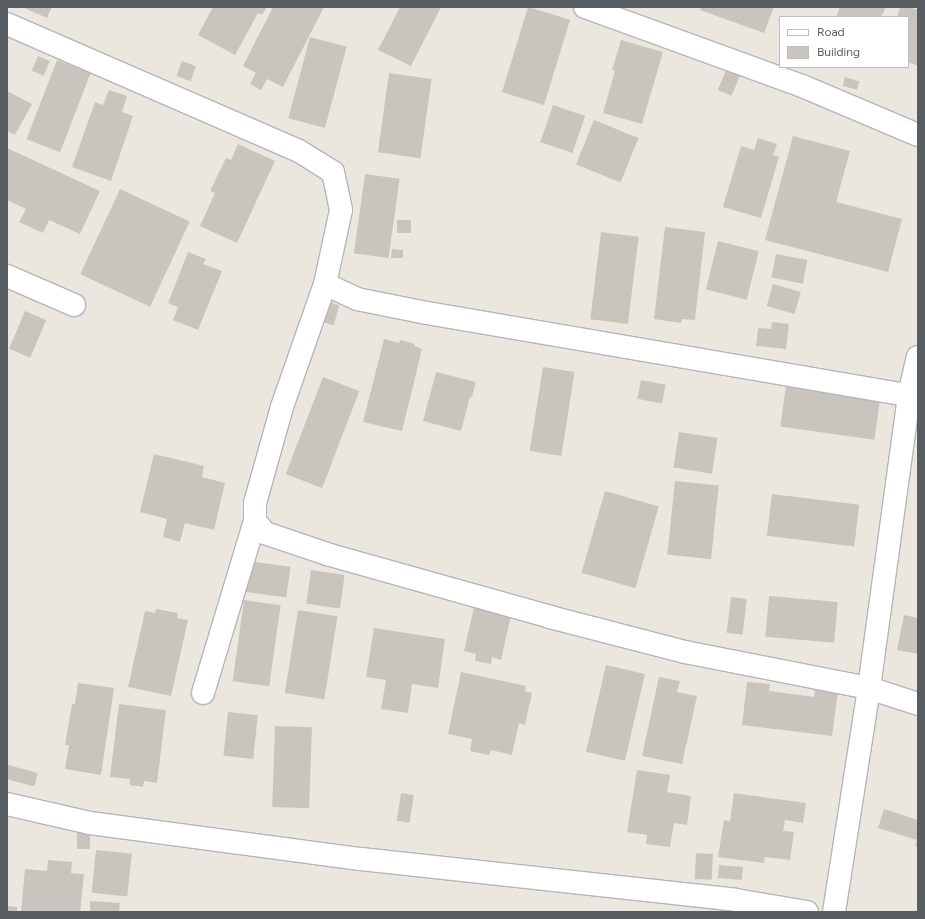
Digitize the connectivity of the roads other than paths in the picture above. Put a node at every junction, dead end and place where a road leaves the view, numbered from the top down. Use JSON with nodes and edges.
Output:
{"nodes":[{"id":1,"x":585,"y":7,"type":"edge"},
{"id":2,"x":7,"y":24,"type":"edge"},
{"id":3,"x":918,"y":135,"type":"edge"},
{"id":4,"x":7,"y":276,"type":"edge"},
{"id":5,"x":325,"y":284,"type":"junction"},
{"id":6,"x":74,"y":305,"type":"dead end"},
{"id":7,"x":918,"y":357,"type":"edge"},
{"id":8,"x":909,"y":395,"type":"junction"},
{"id":9,"x":913,"y":423,"type":"edge"},
{"id":10,"x":255,"y":521,"type":"junction"},
{"id":11,"x":869,"y":688,"type":"junction"},
{"id":12,"x":203,"y":693,"type":"dead end"},
{"id":13,"x":918,"y":704,"type":"edge"},
{"id":14,"x":7,"y":804,"type":"edge"},
{"id":15,"x":807,"y":912,"type":"edge"},
{"id":16,"x":834,"y":912,"type":"edge"}],
"edges":[{"from":1,"to":3,"type":"street"},
{"from":2,"to":5,"type":"street"},
{"from":4,"to":6,"type":"street"},
{"from":5,"to":8,"type":"street"},
{"from":5,"to":10,"type":"street"},
{"from":7,"to":8,"type":"street"},
{"from":8,"to":9,"type":"street"},
{"from":9,"to":11,"type":"street"},
{"from":10,"to":11,"type":"street"},
{"from":10,"to":12,"type":"street"},
{"from":11,"to":13,"type":"street"},
{"from":11,"to":16,"type":"street"},
{"from":14,"to":15,"type":"street"}]}
